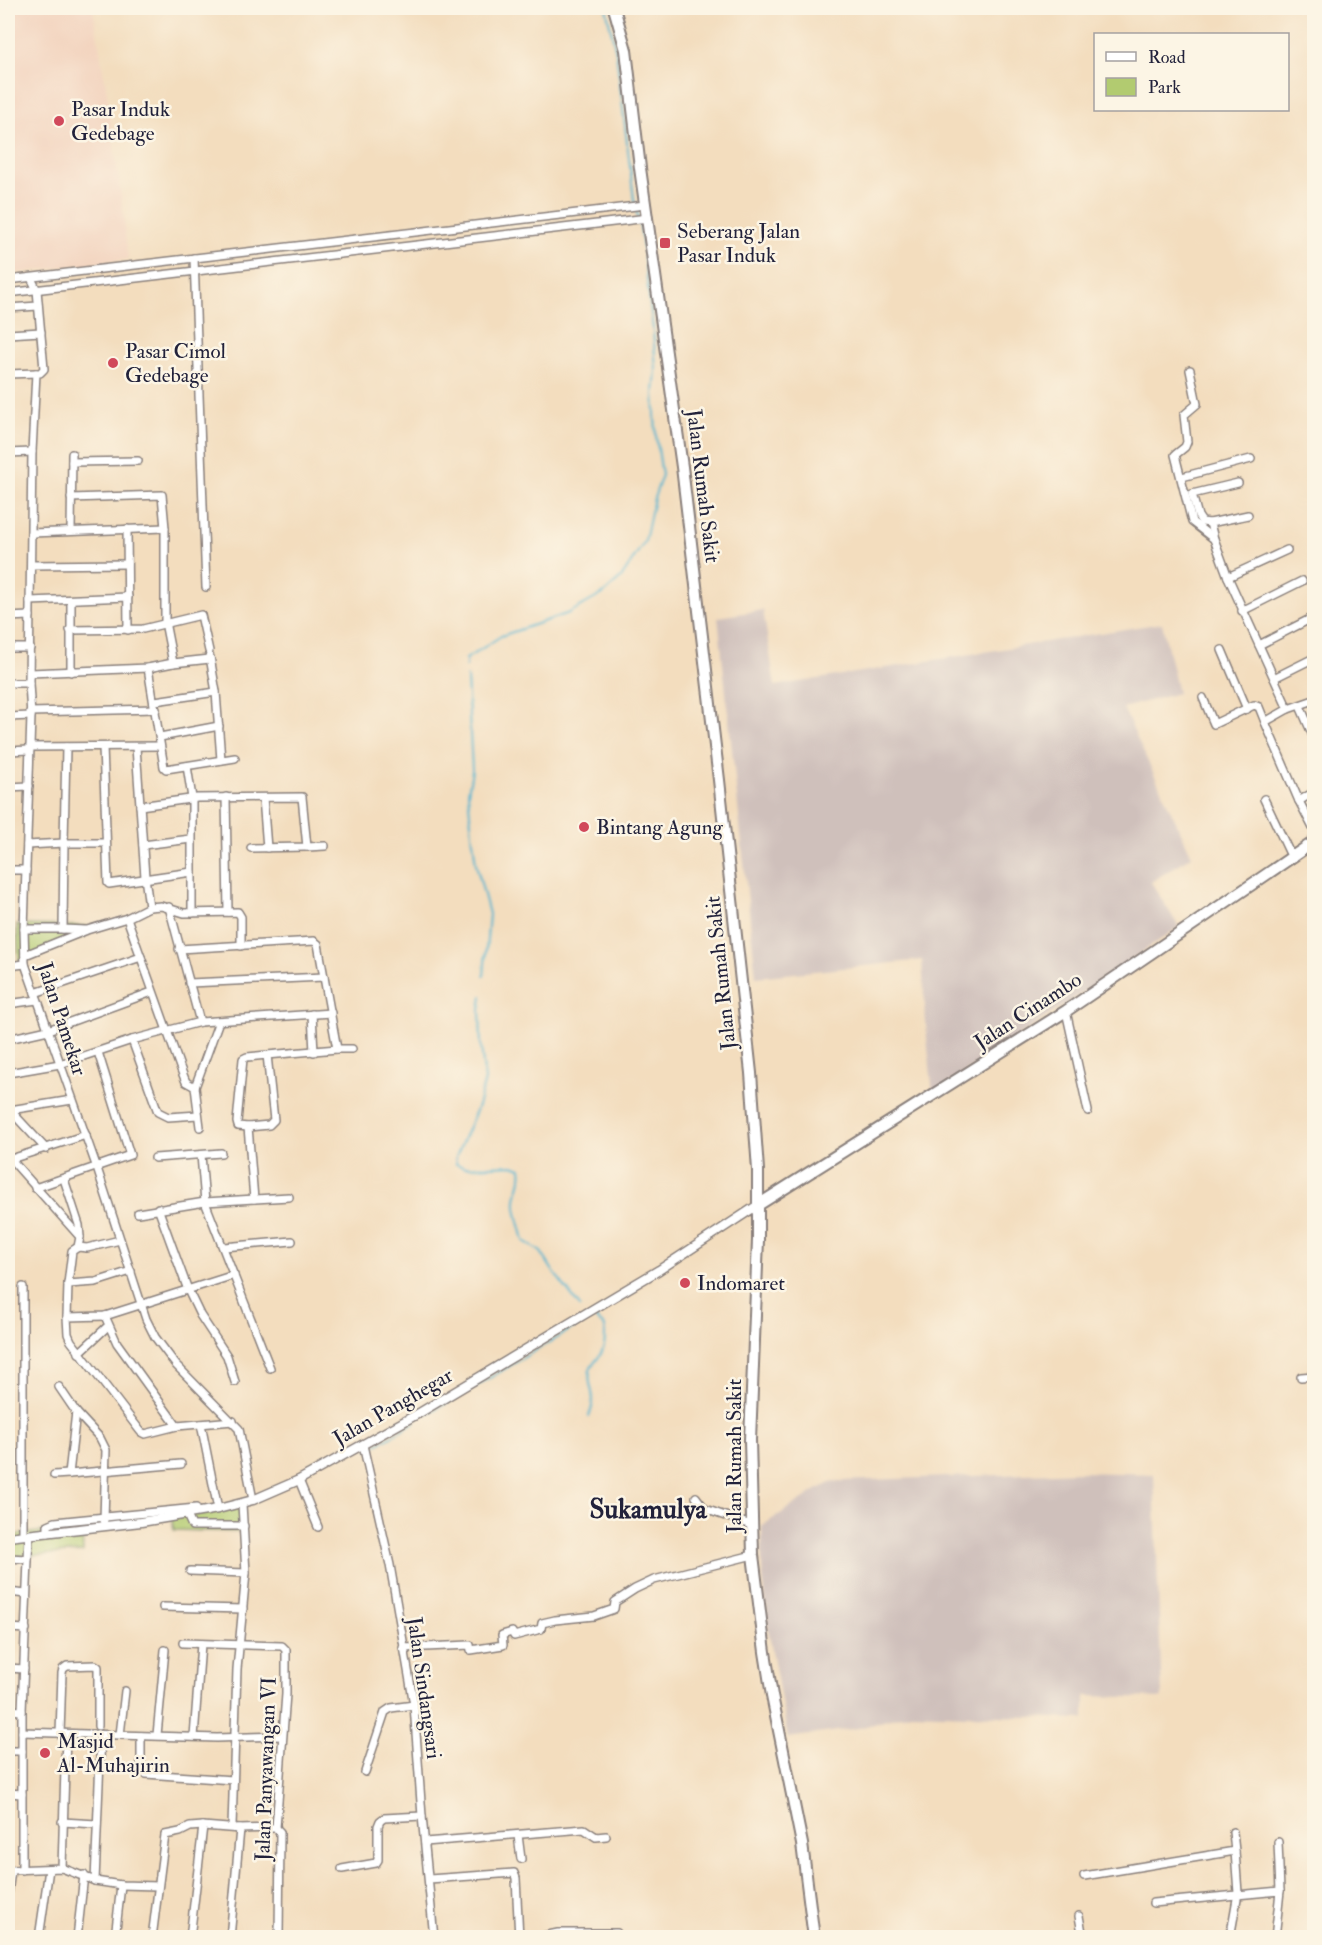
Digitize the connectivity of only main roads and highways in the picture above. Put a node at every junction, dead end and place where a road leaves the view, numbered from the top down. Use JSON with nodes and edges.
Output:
{"nodes":[{"id":1,"x":614,"y":8,"type":"edge"},
{"id":2,"x":1314,"y":842,"type":"edge"},
{"id":3,"x":758,"y":1205,"type":"junction"},
{"id":4,"x":814,"y":1938,"type":"edge"}],
"edges":[{"from":1,"to":3,"type":"main road","name":"Jalan Rumah Sakit"},
{"from":2,"to":3,"type":"main road","name":"Jalan Cinambo"},
{"from":3,"to":4,"type":"main road","name":"Jalan Rumah Sakit"}]}
